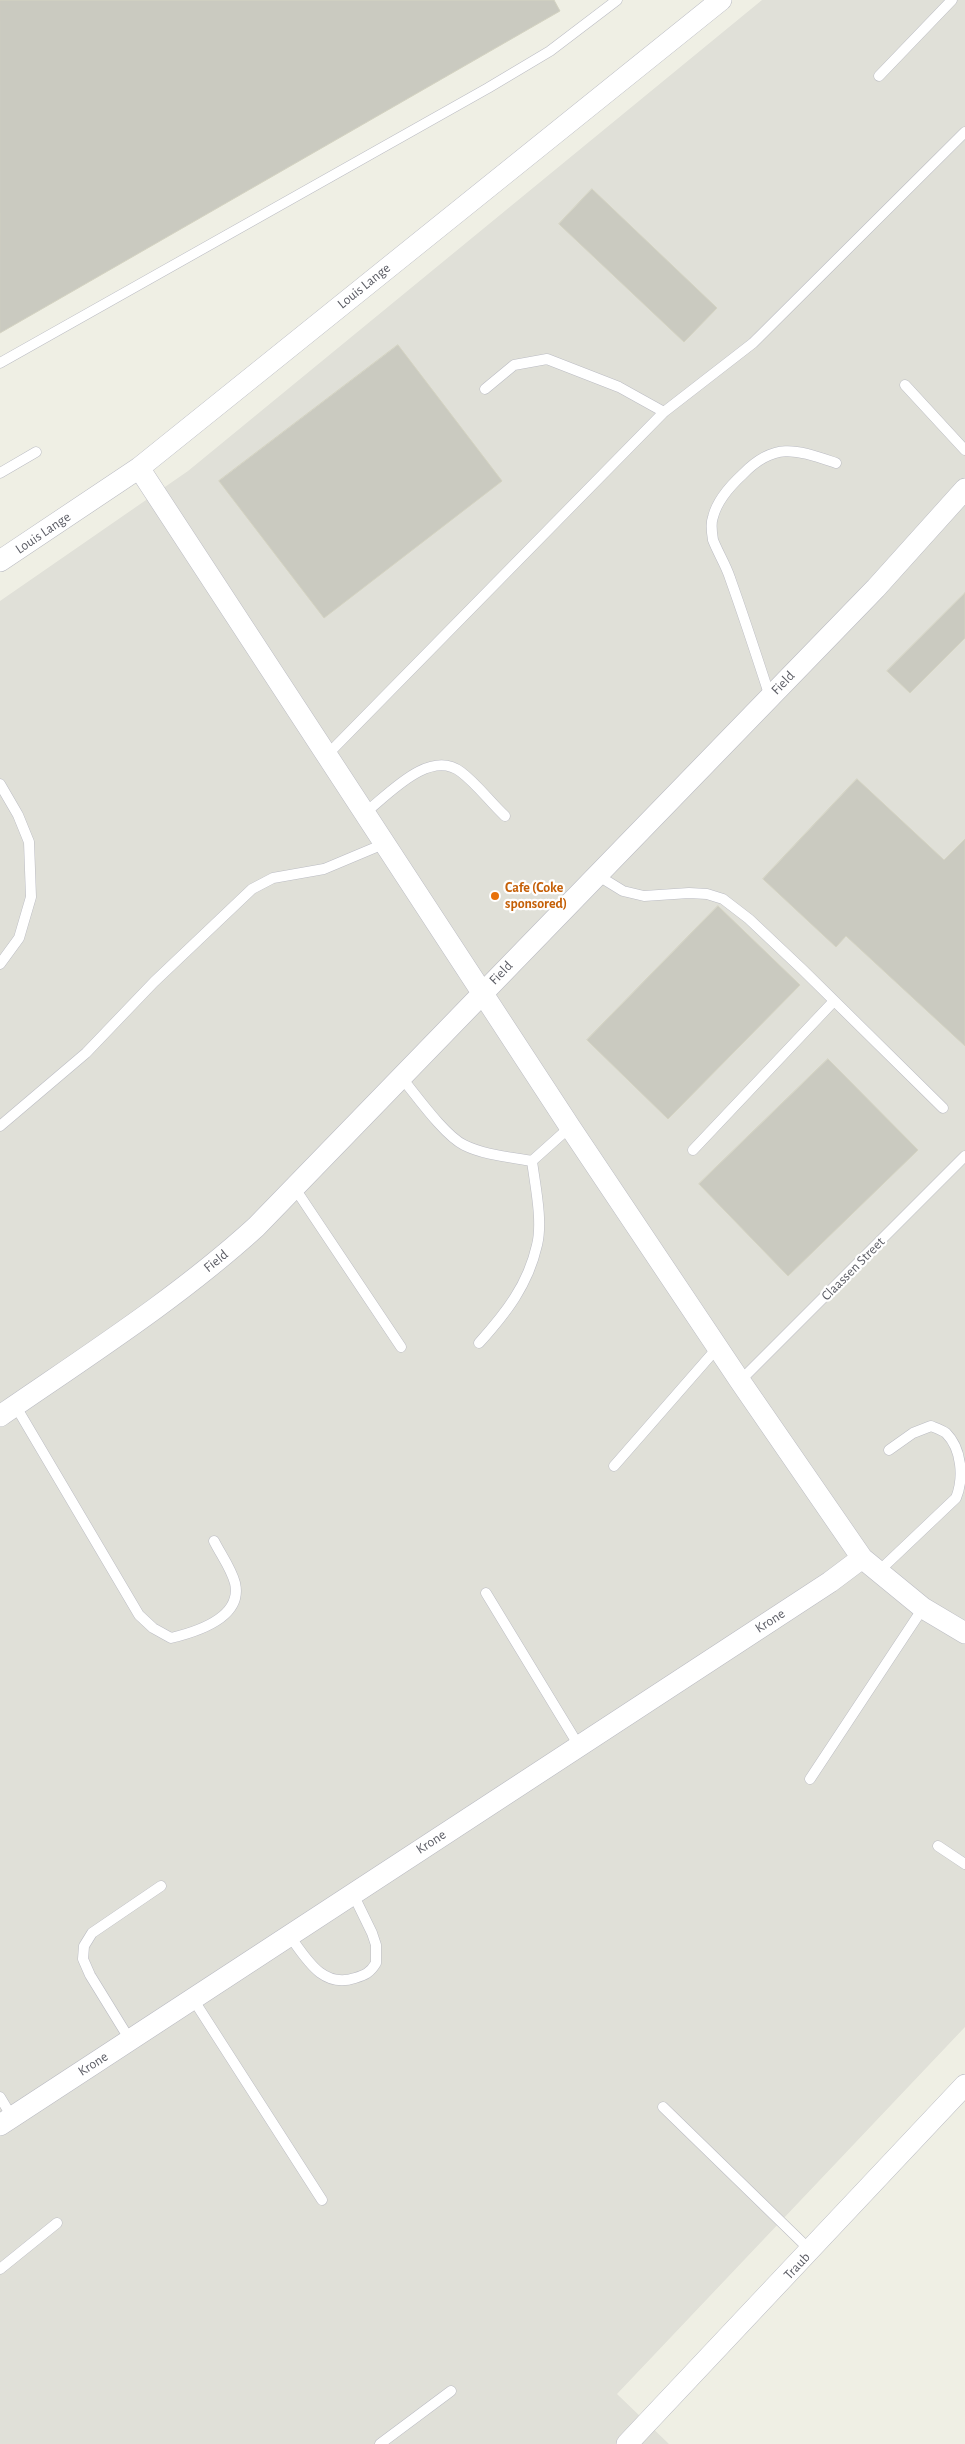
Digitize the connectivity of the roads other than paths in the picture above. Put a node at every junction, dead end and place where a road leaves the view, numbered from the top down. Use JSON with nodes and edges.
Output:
{"nodes":[{"id":1,"x":617,"y":0,"type":"edge"},
{"id":2,"x":721,"y":0,"type":"edge"},
{"id":3,"x":952,"y":0,"type":"edge"},
{"id":4,"x":879,"y":76,"type":"dead end"},
{"id":5,"x":965,"y":132,"type":"edge"},
{"id":6,"x":0,"y":363,"type":"edge"},
{"id":7,"x":905,"y":385,"type":"dead end"},
{"id":8,"x":485,"y":389,"type":"dead end"},
{"id":9,"x":664,"y":412,"type":"junction"},
{"id":10,"x":965,"y":450,"type":"edge"},
{"id":11,"x":36,"y":452,"type":"dead end"},
{"id":12,"x":836,"y":463,"type":"dead end"},
{"id":13,"x":139,"y":468,"type":"junction"},
{"id":14,"x":0,"y":474,"type":"edge"},
{"id":15,"x":965,"y":489,"type":"edge"},
{"id":16,"x":0,"y":561,"type":"edge"},
{"id":17,"x":770,"y":697,"type":"junction"},
{"id":18,"x":328,"y":754,"type":"junction"},
{"id":19,"x":0,"y":784,"type":"edge"},
{"id":20,"x":366,"y":812,"type":"junction"},
{"id":21,"x":505,"y":816,"type":"dead end"},
{"id":22,"x":386,"y":843,"type":"junction"},
{"id":23,"x":596,"y":875,"type":"junction"},
{"id":24,"x":0,"y":964,"type":"edge"},
{"id":25,"x":484,"y":991,"type":"junction"},
{"id":26,"x":833,"y":1002,"type":"junction"},
{"id":27,"x":401,"y":1076,"type":"junction"},
{"id":28,"x":943,"y":1108,"type":"dead end"},
{"id":29,"x":0,"y":1126,"type":"edge"},
{"id":30,"x":570,"y":1127,"type":"junction"},
{"id":31,"x":693,"y":1150,"type":"dead end"},
{"id":32,"x":965,"y":1156,"type":"edge"},
{"id":33,"x":532,"y":1161,"type":"junction"},
{"id":34,"x":294,"y":1187,"type":"junction"},
{"id":35,"x":479,"y":1343,"type":"dead end"},
{"id":36,"x":718,"y":1347,"type":"junction"},
{"id":37,"x":401,"y":1348,"type":"dead end"},
{"id":38,"x":740,"y":1381,"type":"junction"},
{"id":39,"x":7,"y":1410,"type":"edge"},
{"id":40,"x":889,"y":1450,"type":"dead end"},
{"id":41,"x":614,"y":1466,"type":"dead end"},
{"id":42,"x":214,"y":1541,"type":"dead end"},
{"id":43,"x":862,"y":1558,"type":"junction"},
{"id":44,"x":878,"y":1572,"type":"junction"},
{"id":45,"x":486,"y":1593,"type":"dead end"},
{"id":46,"x":923,"y":1608,"type":"junction"},
{"id":47,"x":965,"y":1633,"type":"edge"},
{"id":48,"x":579,"y":1746,"type":"junction"},
{"id":49,"x":810,"y":1779,"type":"dead end"},
{"id":50,"x":938,"y":1846,"type":"dead end"},
{"id":51,"x":965,"y":1864,"type":"edge"},
{"id":52,"x":161,"y":1886,"type":"dead end"},
{"id":53,"x":353,"y":1894,"type":"junction"},
{"id":54,"x":289,"y":1935,"type":"junction"},
{"id":55,"x":193,"y":1999,"type":"junction"},
{"id":56,"x":130,"y":2040,"type":"junction"},
{"id":57,"x":965,"y":2085,"type":"edge"},
{"id":58,"x":0,"y":2097,"type":"edge"},
{"id":59,"x":663,"y":2107,"type":"dead end"},
{"id":60,"x":6,"y":2121,"type":"edge"},
{"id":61,"x":322,"y":2200,"type":"dead end"},
{"id":62,"x":57,"y":2223,"type":"dead end"},
{"id":63,"x":811,"y":2251,"type":"junction"},
{"id":64,"x":0,"y":2269,"type":"edge"},
{"id":65,"x":451,"y":2391,"type":"dead end"},
{"id":66,"x":380,"y":2444,"type":"edge"},
{"id":67,"x":626,"y":2444,"type":"edge"}],
"edges":[{"from":1,"to":6,"type":"lane"},
{"from":2,"to":13,"type":"street","name":"Louis Lange"},
{"from":3,"to":4,"type":"lane"},
{"from":5,"to":9,"type":"lane"},
{"from":7,"to":10,"type":"lane"},
{"from":8,"to":9,"type":"lane"},
{"from":9,"to":18,"type":"lane"},
{"from":11,"to":14,"type":"lane"},
{"from":12,"to":17,"type":"lane"},
{"from":13,"to":16,"type":"street","name":"Louis Lange"},
{"from":13,"to":18,"type":"street"},
{"from":15,"to":17,"type":"street","name":"Field"},
{"from":17,"to":23,"type":"street","name":"Field"},
{"from":18,"to":20,"type":"street"},
{"from":19,"to":24,"type":"lane"},
{"from":20,"to":21,"type":"lane"},
{"from":20,"to":22,"type":"street"},
{"from":22,"to":25,"type":"street"},
{"from":22,"to":29,"type":"lane"},
{"from":23,"to":25,"type":"street","name":"Field"},
{"from":23,"to":26,"type":"lane"},
{"from":25,"to":27,"type":"street","name":"Field"},
{"from":25,"to":30,"type":"street"},
{"from":26,"to":28,"type":"lane"},
{"from":26,"to":31,"type":"lane"},
{"from":27,"to":33,"type":"lane"},
{"from":27,"to":34,"type":"street","name":"Field"},
{"from":30,"to":33,"type":"lane"},
{"from":30,"to":36,"type":"street"},
{"from":32,"to":38,"type":"lane","name":"Claassen Street"},
{"from":33,"to":35,"type":"lane"},
{"from":34,"to":37,"type":"lane"},
{"from":34,"to":39,"type":"street","name":"Field"},
{"from":36,"to":38,"type":"street"},
{"from":36,"to":41,"type":"lane"},
{"from":38,"to":43,"type":"street"},
{"from":39,"to":42,"type":"lane"},
{"from":40,"to":44,"type":"lane"},
{"from":43,"to":44,"type":"street"},
{"from":43,"to":48,"type":"street","name":"Krone"},
{"from":44,"to":46,"type":"street"},
{"from":45,"to":48,"type":"lane"},
{"from":46,"to":47,"type":"street"},
{"from":46,"to":49,"type":"lane"},
{"from":48,"to":53,"type":"street","name":"Krone"},
{"from":50,"to":51,"type":"lane"},
{"from":52,"to":56,"type":"lane"},
{"from":53,"to":54,"type":"street","name":"Krone"},
{"from":53,"to":54,"type":"lane"},
{"from":54,"to":55,"type":"street","name":"Krone"},
{"from":55,"to":56,"type":"street","name":"Krone"},
{"from":55,"to":61,"type":"lane"},
{"from":56,"to":60,"type":"street","name":"Krone"},
{"from":57,"to":63,"type":"street","name":"Traub"},
{"from":58,"to":60,"type":"lane"},
{"from":59,"to":63,"type":"lane"},
{"from":62,"to":64,"type":"lane"},
{"from":63,"to":67,"type":"street","name":"Traub"},
{"from":65,"to":66,"type":"lane"}]}
